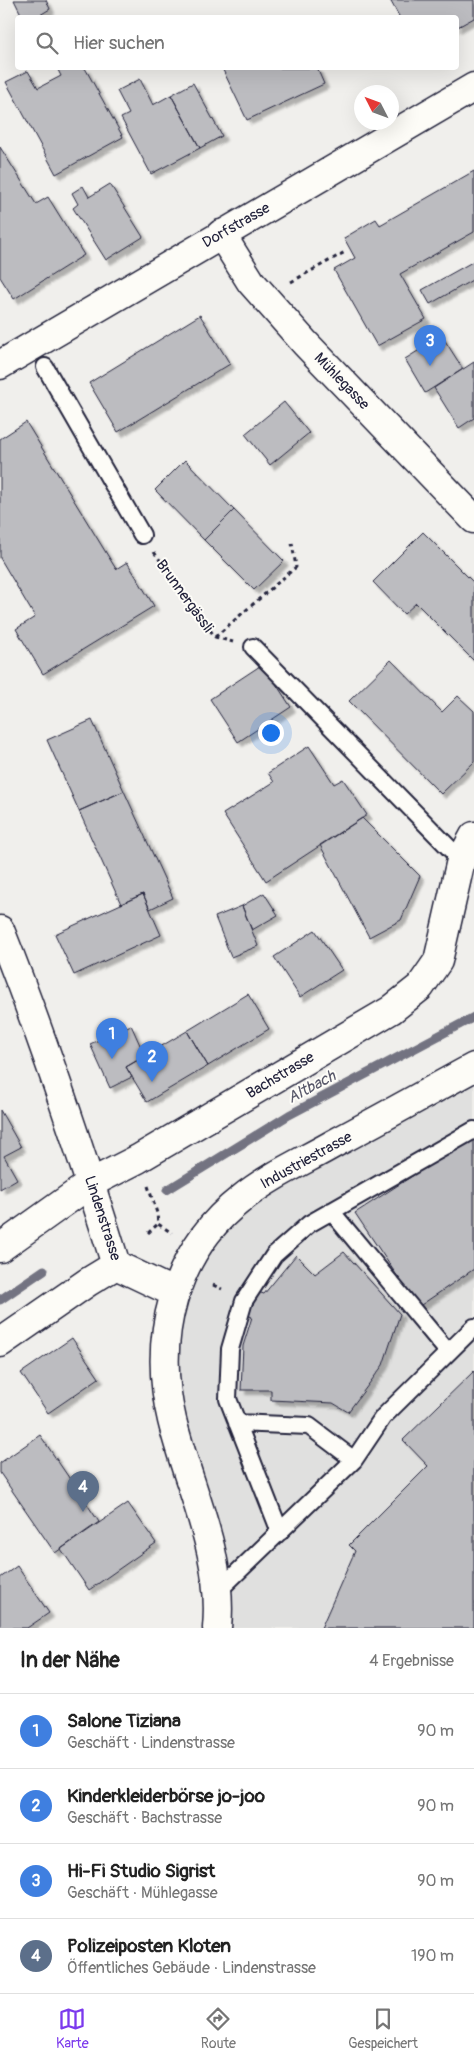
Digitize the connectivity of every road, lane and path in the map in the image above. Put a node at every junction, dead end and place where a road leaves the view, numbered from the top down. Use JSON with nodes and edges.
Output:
{"nodes":[{"id":1,"x":474,"y":88,"type":"edge"},
{"id":2,"x":221,"y":234,"type":"junction"},
{"id":3,"x":345,"y":252,"type":"dead end"},
{"id":4,"x":291,"y":282,"type":"dead end"},
{"id":5,"x":0,"y":365,"type":"edge"},
{"id":6,"x":45,"y":367,"type":"dead end"},
{"id":7,"x":474,"y":519,"type":"edge"},
{"id":8,"x":142,"y":535,"type":"joint"},
{"id":9,"x":292,"y":543,"type":"dead end"},
{"id":10,"x":214,"y":637,"type":"junction"},
{"id":11,"x":254,"y":647,"type":"joint"},
{"id":12,"x":474,"y":836,"type":"edge"},
{"id":13,"x":460,"y":860,"type":"junction"},
{"id":14,"x":0,"y":930,"type":"edge"},
{"id":15,"x":474,"y":1067,"type":"edge"},
{"id":16,"x":474,"y":1130,"type":"edge"},
{"id":17,"x":91,"y":1183,"type":"junction"},
{"id":18,"x":331,"y":1211,"type":"junction"},
{"id":19,"x":157,"y":1213,"type":"dead end"},
{"id":20,"x":158,"y":1224,"type":"junction"},
{"id":21,"x":148,"y":1233,"type":"dead end"},
{"id":22,"x":175,"y":1235,"type":"dead end"},
{"id":23,"x":0,"y":1248,"type":"edge"},
{"id":24,"x":116,"y":1265,"type":"junction"},
{"id":25,"x":213,"y":1285,"type":"dead end"},
{"id":26,"x":222,"y":1289,"type":"dead end"},
{"id":27,"x":175,"y":1294,"type":"junction"},
{"id":28,"x":474,"y":1327,"type":"edge"},
{"id":29,"x":0,"y":1343,"type":"edge"},
{"id":30,"x":448,"y":1352,"type":"junction"},
{"id":31,"x":237,"y":1422,"type":"junction"},
{"id":32,"x":354,"y":1460,"type":"junction"},
{"id":33,"x":280,"y":1532,"type":"junction"},
{"id":34,"x":219,"y":1590,"type":"junction"},
{"id":35,"x":217,"y":1628,"type":"edge"}],
"edges":[{"from":1,"to":2,"type":"street","name":"Dorfstrasse"},
{"from":2,"to":5,"type":"street","name":"Dorfstrasse"},
{"from":2,"to":7,"type":"street","name":"Mühlegasse"},
{"from":3,"to":4,"type":"path"},
{"from":6,"to":8,"type":"lane"},
{"from":8,"to":10,"type":"path","name":"Brunnergässli"},
{"from":9,"to":10,"type":"path"},
{"from":10,"to":11,"type":"path","name":"Brunnergässli"},
{"from":11,"to":13,"type":"lane"},
{"from":12,"to":13,"type":"street","name":"Bachstrasse"},
{"from":13,"to":17,"type":"street","name":"Bachstrasse"},
{"from":14,"to":17,"type":"street","name":"Lindenstrasse"},
{"from":15,"to":27,"type":"street","name":"Industriestrasse"},
{"from":16,"to":18,"type":"lane"},
{"from":17,"to":23,"type":"street","name":"Bachstrasse"},
{"from":17,"to":24,"type":"street","name":"Lindenstrasse"},
{"from":18,"to":30,"type":"lane"},
{"from":18,"to":31,"type":"lane"},
{"from":19,"to":20,"type":"path"},
{"from":20,"to":21,"type":"path"},
{"from":20,"to":22,"type":"path"},
{"from":24,"to":27,"type":"street","name":"Lindenstrasse"},
{"from":24,"to":29,"type":"street"},
{"from":25,"to":26,"type":"path"},
{"from":27,"to":34,"type":"street"},
{"from":28,"to":30,"type":"lane"},
{"from":30,"to":32,"type":"lane"},
{"from":31,"to":32,"type":"lane"},
{"from":31,"to":33,"type":"lane"},
{"from":32,"to":33,"type":"lane"},
{"from":33,"to":34,"type":"lane"},
{"from":34,"to":35,"type":"street"}]}
